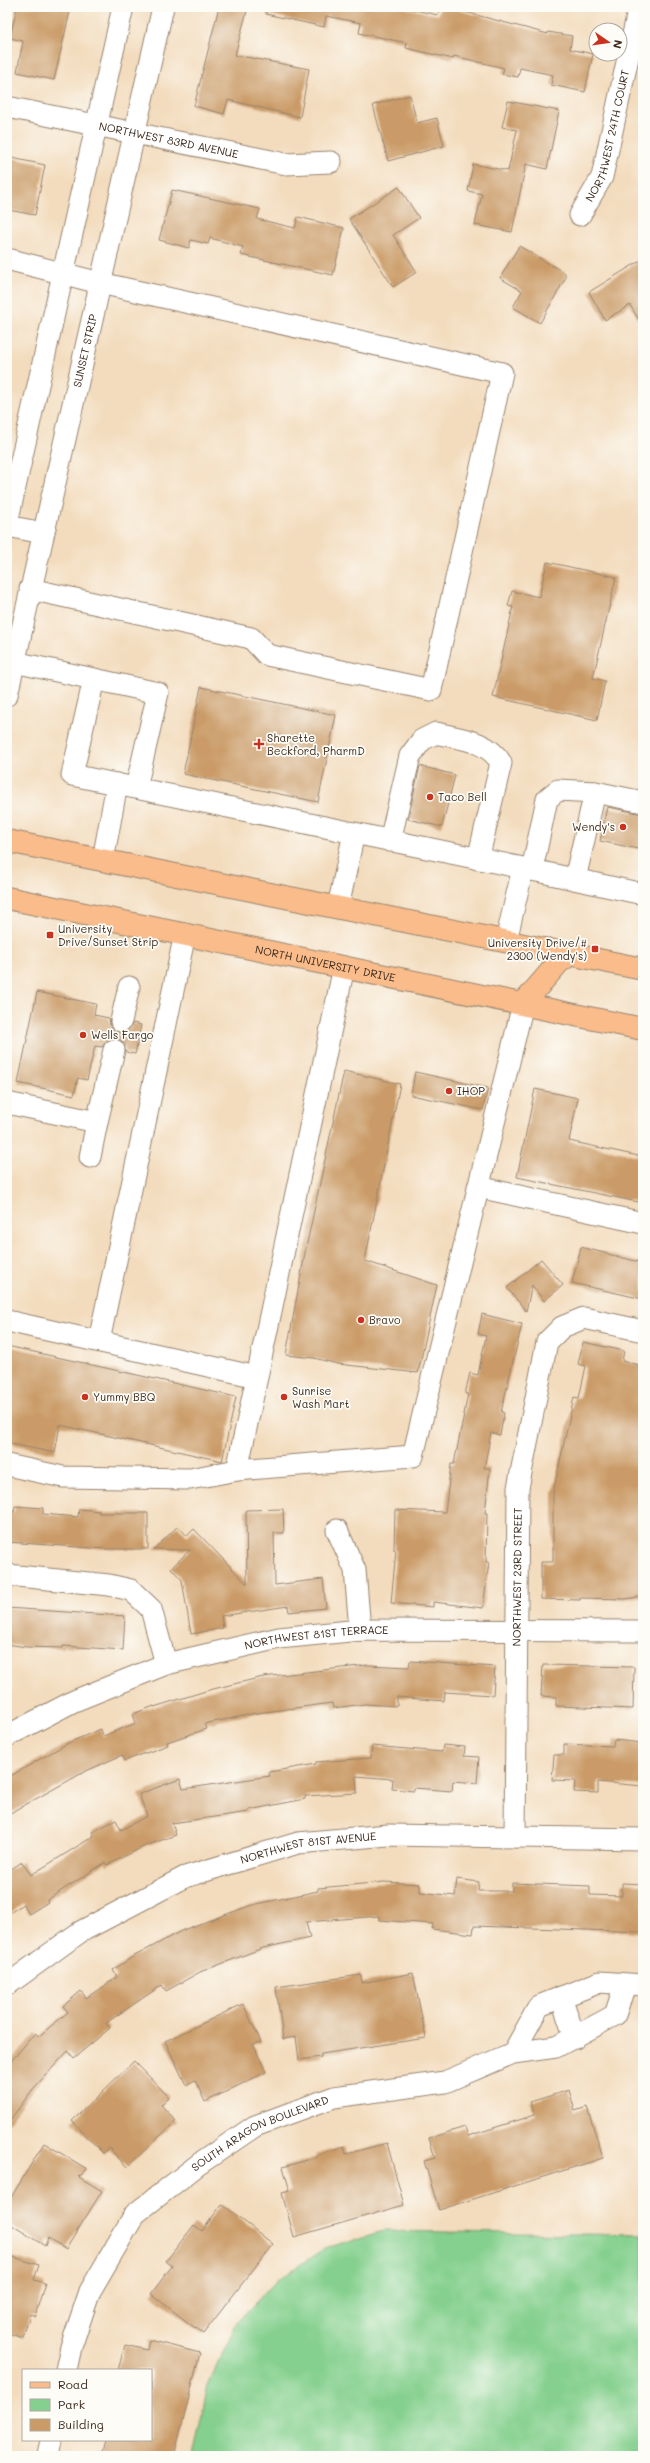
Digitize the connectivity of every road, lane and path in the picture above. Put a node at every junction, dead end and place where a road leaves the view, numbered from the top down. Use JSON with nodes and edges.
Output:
{"nodes":[{"id":1,"x":123,"y":7,"type":"edge"},
{"id":2,"x":163,"y":7,"type":"edge"},
{"id":3,"x":639,"y":7,"type":"edge"},
{"id":4,"x":7,"y":107,"type":"edge"},
{"id":5,"x":97,"y":126,"type":"junction"},
{"id":6,"x":136,"y":133,"type":"junction"},
{"id":7,"x":331,"y":162,"type":"dead end"},
{"id":8,"x":580,"y":215,"type":"dead end"},
{"id":9,"x":7,"y":259,"type":"edge"},
{"id":10,"x":62,"y":274,"type":"junction"},
{"id":11,"x":100,"y":283,"type":"junction"},
{"id":12,"x":7,"y":522,"type":"edge"},
{"id":13,"x":7,"y":526,"type":"edge"},
{"id":14,"x":43,"y":533,"type":"junction"},
{"id":15,"x":30,"y":589,"type":"junction"},
{"id":16,"x":14,"y":662,"type":"junction"},
{"id":17,"x":94,"y":679,"type":"junction"},
{"id":18,"x":7,"y":695,"type":"edge"},
{"id":19,"x":127,"y":786,"type":"junction"},
{"id":20,"x":595,"y":792,"type":"junction"},
{"id":21,"x":643,"y":802,"type":"edge"},
{"id":22,"x":354,"y":834,"type":"junction"},
{"id":23,"x":7,"y":841,"type":"edge"},
{"id":24,"x":390,"y":841,"type":"junction"},
{"id":25,"x":478,"y":859,"type":"junction"},
{"id":26,"x":103,"y":860,"type":"junction"},
{"id":27,"x":527,"y":869,"type":"junction"},
{"id":28,"x":575,"y":880,"type":"junction"},
{"id":29,"x":643,"y":894,"type":"edge"},
{"id":30,"x":7,"y":898,"type":"edge"},
{"id":31,"x":338,"y":907,"type":"junction"},
{"id":32,"x":185,"y":934,"type":"junction"},
{"id":33,"x":506,"y":941,"type":"junction"},
{"id":34,"x":571,"y":954,"type":"junction"},
{"id":35,"x":344,"y":967,"type":"junction"},
{"id":36,"x":643,"y":969,"type":"edge"},
{"id":37,"x":129,"y":987,"type":"dead end"},
{"id":38,"x":523,"y":1004,"type":"junction"},
{"id":39,"x":121,"y":1021,"type":"tunnel mouth"},
{"id":40,"x":643,"y":1029,"type":"edge"},
{"id":41,"x":114,"y":1050,"type":"tunnel mouth"},
{"id":42,"x":7,"y":1103,"type":"edge"},
{"id":43,"x":97,"y":1122,"type":"junction"},
{"id":44,"x":90,"y":1157,"type":"dead end"},
{"id":45,"x":478,"y":1187,"type":"junction"},
{"id":46,"x":643,"y":1223,"type":"edge"},
{"id":47,"x":7,"y":1321,"type":"edge"},
{"id":48,"x":643,"y":1331,"type":"edge"},
{"id":49,"x":99,"y":1340,"type":"junction"},
{"id":50,"x":257,"y":1376,"type":"junction"},
{"id":51,"x":7,"y":1465,"type":"edge"},
{"id":52,"x":237,"y":1470,"type":"junction"},
{"id":53,"x":336,"y":1530,"type":"dead end"},
{"id":54,"x":7,"y":1575,"type":"edge"},
{"id":55,"x":360,"y":1630,"type":"junction"},
{"id":56,"x":643,"y":1631,"type":"edge"},
{"id":57,"x":516,"y":1632,"type":"junction"},
{"id":58,"x":166,"y":1664,"type":"junction"},
{"id":59,"x":7,"y":1736,"type":"edge"},
{"id":60,"x":515,"y":1837,"type":"junction"},
{"id":61,"x":643,"y":1839,"type":"edge"},
{"id":62,"x":7,"y":1985,"type":"edge"},
{"id":63,"x":634,"y":1985,"type":"edge"},
{"id":64,"x":561,"y":1997,"type":"junction"},
{"id":65,"x":575,"y":2038,"type":"junction"},
{"id":66,"x":513,"y":2053,"type":"junction"},
{"id":67,"x":66,"y":2369,"type":"edge"},
{"id":68,"x":51,"y":2441,"type":"edge"},
{"id":69,"x":48,"y":2456,"type":"edge"}],
"edges":[{"from":1,"to":5,"type":"street"},
{"from":2,"to":6,"type":"street","name":"SUNSET STRIP"},
{"from":3,"to":8,"type":"street","name":"NORTHWEST 24TH COURT"},
{"from":4,"to":5,"type":"street","name":"NORTHWEST 83RD AVENUE"},
{"from":5,"to":6,"type":"street","name":"NORTHWEST 83RD AVENUE"},
{"from":5,"to":10,"type":"street"},
{"from":6,"to":7,"type":"street","name":"NORTHWEST 83RD AVENUE"},
{"from":6,"to":11,"type":"street","name":"SUNSET STRIP"},
{"from":9,"to":10,"type":"street"},
{"from":10,"to":11,"type":"street"},
{"from":10,"to":12,"type":"street"},
{"from":11,"to":14,"type":"street","name":"SUNSET STRIP"},
{"from":11,"to":15,"type":"street"},
{"from":13,"to":14,"type":"street"},
{"from":14,"to":15,"type":"street","name":"SUNSET STRIP"},
{"from":15,"to":16,"type":"street","name":"SUNSET STRIP"},
{"from":16,"to":17,"type":"street"},
{"from":16,"to":18,"type":"street","name":"SUNSET STRIP"},
{"from":17,"to":19,"type":"street"},
{"from":17,"to":19,"type":"street"},
{"from":19,"to":22,"type":"street"},
{"from":19,"to":26,"type":"street"},
{"from":20,"to":21,"type":"street"},
{"from":20,"to":27,"type":"street"},
{"from":20,"to":28,"type":"street"},
{"from":22,"to":24,"type":"street"},
{"from":22,"to":31,"type":"street"},
{"from":23,"to":26,"type":"main road"},
{"from":24,"to":25,"type":"street"},
{"from":24,"to":25,"type":"street"},
{"from":25,"to":27,"type":"street"},
{"from":26,"to":31,"type":"main road"},
{"from":27,"to":28,"type":"street"},
{"from":27,"to":33,"type":"street"},
{"from":28,"to":29,"type":"street"},
{"from":30,"to":32,"type":"main road","name":"NORTH UNIVERSITY DRIVE"},
{"from":31,"to":33,"type":"main road"},
{"from":32,"to":35,"type":"main road","name":"NORTH UNIVERSITY DRIVE"},
{"from":32,"to":49,"type":"street"},
{"from":33,"to":34,"type":"main road"},
{"from":34,"to":36,"type":"main road"},
{"from":34,"to":38,"type":"main road"},
{"from":35,"to":38,"type":"main road","name":"NORTH UNIVERSITY DRIVE"},
{"from":35,"to":50,"type":"street"},
{"from":37,"to":39,"type":"street"},
{"from":38,"to":40,"type":"main road","name":"NORTH UNIVERSITY DRIVE"},
{"from":38,"to":45,"type":"street"},
{"from":41,"to":43,"type":"street"},
{"from":42,"to":43,"type":"street"},
{"from":43,"to":44,"type":"street"},
{"from":45,"to":46,"type":"street"},
{"from":45,"to":52,"type":"street"},
{"from":47,"to":49,"type":"street"},
{"from":48,"to":57,"type":"street","name":"NORTHWEST 23RD STREET"},
{"from":49,"to":50,"type":"street"},
{"from":50,"to":52,"type":"street"},
{"from":51,"to":52,"type":"street"},
{"from":53,"to":55,"type":"street"},
{"from":54,"to":58,"type":"street"},
{"from":55,"to":57,"type":"street","name":"NORTHWEST 81ST TERRACE"},
{"from":55,"to":58,"type":"street","name":"NORTHWEST 81ST TERRACE"},
{"from":56,"to":57,"type":"street","name":"NORTHWEST 81ST TERRACE"},
{"from":57,"to":60,"type":"street","name":"NORTHWEST 23RD STREET"},
{"from":58,"to":59,"type":"street","name":"NORTHWEST 81ST TERRACE"},
{"from":60,"to":61,"type":"street","name":"NORTHWEST 81ST AVENUE"},
{"from":60,"to":62,"type":"street","name":"NORTHWEST 81ST AVENUE"},
{"from":63,"to":64,"type":"street"},
{"from":63,"to":65,"type":"street","name":"SOUTH ARAGON BOULEVARD"},
{"from":64,"to":65,"type":"street"},
{"from":64,"to":66,"type":"street"},
{"from":65,"to":66,"type":"street","name":"SOUTH ARAGON BOULEVARD"},
{"from":66,"to":67,"type":"street","name":"SOUTH ARAGON BOULEVARD"},
{"from":68,"to":69,"type":"street"}]}
